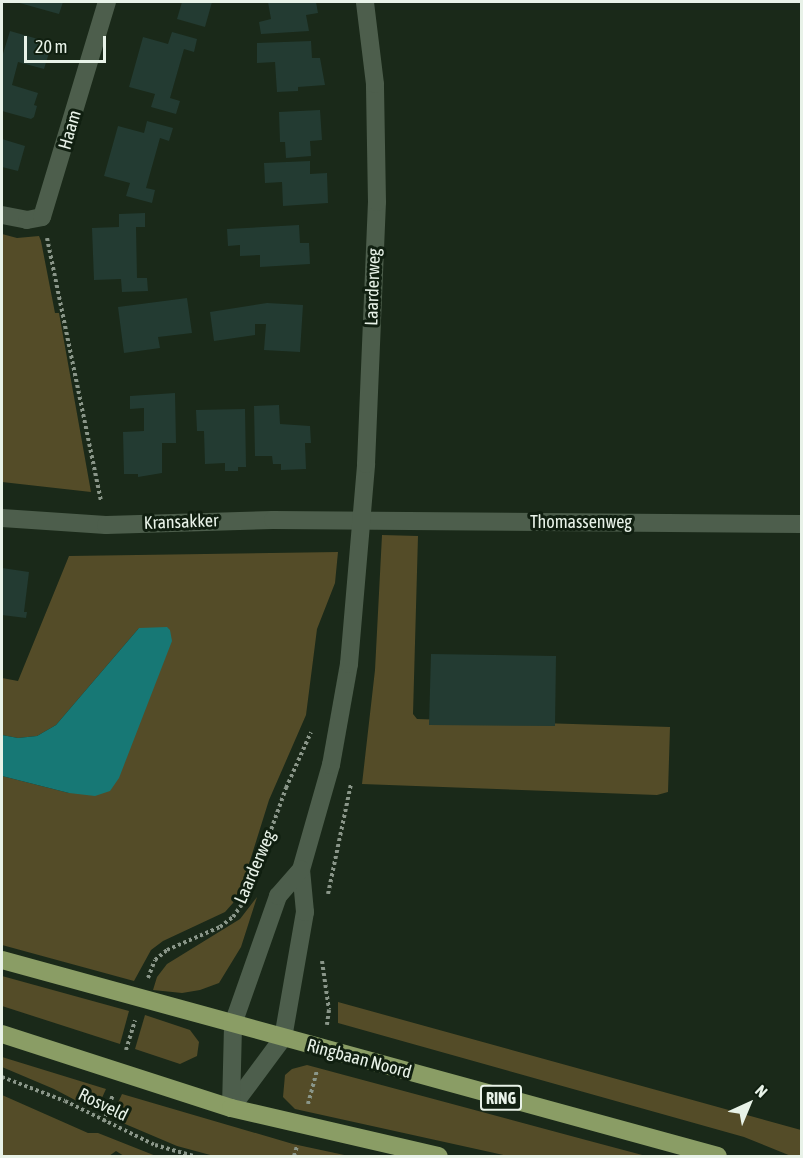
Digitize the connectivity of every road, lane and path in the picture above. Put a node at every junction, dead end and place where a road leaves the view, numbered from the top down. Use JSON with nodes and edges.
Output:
{"nodes":[{"id":1,"x":107,"y":2,"type":"edge"},
{"id":2,"x":365,"y":2,"type":"edge"},
{"id":3,"x":2,"y":214,"type":"edge"},
{"id":4,"x":42,"y":217,"type":"junction"},
{"id":5,"x":2,"y":518,"type":"edge"},
{"id":6,"x":360,"y":521,"type":"junction"},
{"id":7,"x":801,"y":524,"type":"edge"},
{"id":8,"x":106,"y":525,"type":"junction"},
{"id":9,"x":315,"y":725,"type":"dead end"},
{"id":10,"x":353,"y":773,"type":"dead end"},
{"id":11,"x":301,"y":870,"type":"junction"},
{"id":12,"x":327,"y":899,"type":"dead end"},
{"id":13,"x":321,"y":954,"type":"dead end"},
{"id":14,"x":2,"y":960,"type":"edge"},
{"id":15,"x":142,"y":999,"type":"junction"},
{"id":16,"x":233,"y":1024,"type":"junction"},
{"id":17,"x":2,"y":1034,"type":"edge"},
{"id":18,"x":283,"y":1038,"type":"junction"},
{"id":19,"x":323,"y":1049,"type":"junction"},
{"id":20,"x":119,"y":1072,"type":"junction"},
{"id":21,"x":2,"y":1077,"type":"edge"},
{"id":22,"x":231,"y":1108,"type":"junction"},
{"id":23,"x":104,"y":1122,"type":"junction"},
{"id":24,"x":302,"y":1126,"type":"junction"},
{"id":25,"x":193,"y":1156,"type":"edge"},
{"id":26,"x":294,"y":1156,"type":"edge"},
{"id":27,"x":439,"y":1156,"type":"edge"},
{"id":28,"x":718,"y":1156,"type":"edge"}],
"edges":[{"from":1,"to":4,"type":"street","name":"Haam"},
{"from":2,"to":6,"type":"street","name":"Laarderweg"},
{"from":3,"to":4,"type":"street"},
{"from":4,"to":8,"type":"path"},
{"from":5,"to":8,"type":"street","name":"Kransakker"},
{"from":6,"to":7,"type":"street","name":"Thomassenweg"},
{"from":6,"to":8,"type":"street","name":"Kransakker"},
{"from":6,"to":11,"type":"street","name":"Laarderweg"},
{"from":9,"to":15,"type":"path","name":"Laarderweg"},
{"from":10,"to":12,"type":"path"},
{"from":11,"to":16,"type":"street","name":"Laarderweg"},
{"from":11,"to":18,"type":"street","name":"Laarderweg"},
{"from":13,"to":19,"type":"path"},
{"from":14,"to":15,"type":"main road","name":"Ringbaan Noord","number":"RING"},
{"from":15,"to":16,"type":"main road","name":"Ringbaan Noord","number":"RING"},
{"from":15,"to":20,"type":"path","name":"Laarderweg"},
{"from":16,"to":18,"type":"main road","name":"Ringbaan Noord","number":"RING"},
{"from":16,"to":22,"type":"street","name":"Laarderweg"},
{"from":17,"to":20,"type":"main road"},
{"from":18,"to":19,"type":"main road","name":"Ringbaan Noord","number":"RING"},
{"from":18,"to":22,"type":"street","name":"Laarderweg"},
{"from":19,"to":24,"type":"path"},
{"from":19,"to":28,"type":"main road","name":"Ringbaan Noord","number":"RING"},
{"from":20,"to":22,"type":"main road"},
{"from":20,"to":23,"type":"path","name":"Laarderweg"},
{"from":21,"to":23,"type":"path","name":"Rosveld"},
{"from":22,"to":24,"type":"main road"},
{"from":23,"to":25,"type":"path","name":"Rosveld"},
{"from":24,"to":26,"type":"path"},
{"from":24,"to":27,"type":"main road"}]}
